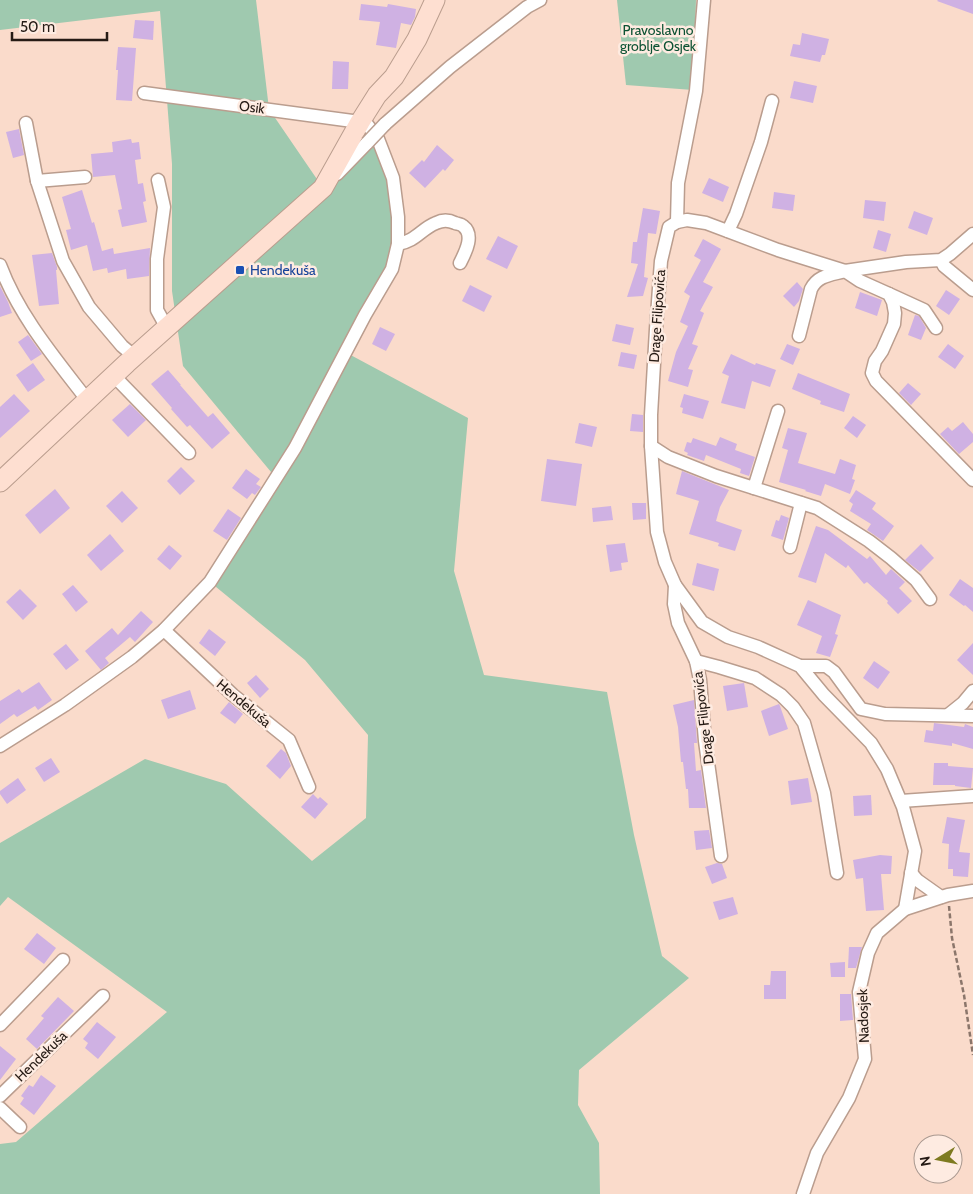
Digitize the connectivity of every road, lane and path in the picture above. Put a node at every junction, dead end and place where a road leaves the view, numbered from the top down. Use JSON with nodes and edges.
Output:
{"nodes":[{"id":1,"x":435,"y":0,"type":"edge"},
{"id":2,"x":540,"y":0,"type":"edge"},
{"id":3,"x":704,"y":0,"type":"edge"},
{"id":4,"x":144,"y":93,"type":"dead end"},
{"id":5,"x":772,"y":101,"type":"dead end"},
{"id":6,"x":362,"y":119,"type":"junction"},
{"id":7,"x":26,"y":123,"type":"dead end"},
{"id":8,"x":85,"y":177,"type":"dead end"},
{"id":9,"x":158,"y":180,"type":"dead end"},
{"id":10,"x":38,"y":181,"type":"junction"},
{"id":11,"x":323,"y":188,"type":"junction"},
{"id":12,"x":678,"y":222,"type":"junction"},
{"id":13,"x":728,"y":230,"type":"junction"},
{"id":14,"x":973,"y":234,"type":"edge"},
{"id":15,"x":398,"y":244,"type":"junction"},
{"id":16,"x":941,"y":260,"type":"junction"},
{"id":17,"x":460,"y":263,"type":"dead end"},
{"id":18,"x":0,"y":265,"type":"edge"},
{"id":19,"x":845,"y":270,"type":"junction"},
{"id":20,"x":973,"y":290,"type":"edge"},
{"id":21,"x":889,"y":294,"type":"junction"},
{"id":22,"x":167,"y":328,"type":"junction"},
{"id":23,"x":936,"y":328,"type":"dead end"},
{"id":24,"x":799,"y":336,"type":"dead end"},
{"id":25,"x":135,"y":357,"type":"junction"},
{"id":26,"x":114,"y":376,"type":"junction"},
{"id":27,"x":88,"y":401,"type":"junction"},
{"id":28,"x":778,"y":411,"type":"dead end"},
{"id":29,"x":651,"y":446,"type":"junction"},
{"id":30,"x":190,"y":453,"type":"dead end"},
{"id":31,"x":973,"y":480,"type":"edge"},
{"id":32,"x":0,"y":482,"type":"edge"},
{"id":33,"x":754,"y":488,"type":"junction"},
{"id":34,"x":801,"y":503,"type":"junction"},
{"id":35,"x":790,"y":547,"type":"dead end"},
{"id":36,"x":675,"y":585,"type":"junction"},
{"id":37,"x":930,"y":599,"type":"dead end"},
{"id":38,"x":164,"y":630,"type":"junction"},
{"id":39,"x":696,"y":661,"type":"junction"},
{"id":40,"x":800,"y":666,"type":"junction"},
{"id":41,"x":973,"y":691,"type":"edge"},
{"id":42,"x":948,"y":715,"type":"junction"},
{"id":43,"x":973,"y":716,"type":"edge"},
{"id":44,"x":0,"y":746,"type":"edge"},
{"id":45,"x":309,"y":787,"type":"dead end"},
{"id":46,"x":973,"y":796,"type":"edge"},
{"id":47,"x":901,"y":801,"type":"junction"},
{"id":48,"x":721,"y":856,"type":"dead end"},
{"id":49,"x":837,"y":873,"type":"dead end"},
{"id":50,"x":911,"y":874,"type":"junction"},
{"id":51,"x":973,"y":892,"type":"edge"},
{"id":52,"x":944,"y":896,"type":"junction"},
{"id":53,"x":905,"y":909,"type":"junction"},
{"id":54,"x":62,"y":960,"type":"dead end"},
{"id":55,"x":104,"y":996,"type":"dead end"},
{"id":56,"x":0,"y":1025,"type":"edge"},
{"id":57,"x":973,"y":1055,"type":"edge"},
{"id":58,"x":0,"y":1096,"type":"edge"},
{"id":59,"x":0,"y":1108,"type":"edge"},
{"id":60,"x":20,"y":1127,"type":"dead end"},
{"id":61,"x":803,"y":1194,"type":"edge"}],
"edges":[{"from":1,"to":6,"type":"main road"},
{"from":2,"to":11,"type":"street","bridge":true},
{"from":3,"to":12,"type":"street"},
{"from":4,"to":6,"type":"street","name":"Osik"},
{"from":5,"to":13,"type":"street"},
{"from":6,"to":11,"type":"main road"},
{"from":6,"to":15,"type":"street"},
{"from":7,"to":10,"type":"street"},
{"from":8,"to":10,"type":"street"},
{"from":9,"to":22,"type":"street"},
{"from":10,"to":25,"type":"street"},
{"from":11,"to":22,"type":"main road"},
{"from":12,"to":13,"type":"street"},
{"from":12,"to":29,"type":"street","name":"Drage Filipovića"},
{"from":13,"to":19,"type":"street"},
{"from":14,"to":16,"type":"street"},
{"from":15,"to":17,"type":"street"},
{"from":15,"to":38,"type":"street"},
{"from":16,"to":19,"type":"street"},
{"from":16,"to":20,"type":"street"},
{"from":18,"to":27,"type":"street"},
{"from":19,"to":21,"type":"street"},
{"from":19,"to":24,"type":"street"},
{"from":21,"to":23,"type":"street"},
{"from":21,"to":31,"type":"street"},
{"from":22,"to":25,"type":"main road"},
{"from":25,"to":26,"type":"main road"},
{"from":26,"to":27,"type":"main road"},
{"from":26,"to":30,"type":"street"},
{"from":27,"to":32,"type":"main road"},
{"from":28,"to":33,"type":"street"},
{"from":29,"to":33,"type":"street"},
{"from":29,"to":36,"type":"street","name":"Drage Filipovića"},
{"from":33,"to":34,"type":"street"},
{"from":34,"to":35,"type":"street"},
{"from":34,"to":37,"type":"street"},
{"from":36,"to":39,"type":"street","name":"Drage Filipovića"},
{"from":36,"to":40,"type":"street","name":"Drage Filipovića"},
{"from":38,"to":44,"type":"street"},
{"from":38,"to":45,"type":"street","name":"Hendekuša"},
{"from":39,"to":48,"type":"street","name":"Drage Filipovića"},
{"from":39,"to":49,"type":"street"},
{"from":40,"to":42,"type":"street","name":"Drage Filipovića"},
{"from":40,"to":47,"type":"street","name":"Drage Filipovića"},
{"from":41,"to":42,"type":"street"},
{"from":42,"to":43,"type":"street","name":"Drage Filipovića"},
{"from":46,"to":47,"type":"street"},
{"from":47,"to":50,"type":"street","name":"Drage Filipovića"},
{"from":50,"to":52,"type":"street"},
{"from":50,"to":53,"type":"street","name":"Drage Filipovića"},
{"from":51,"to":52,"type":"street","name":"Nadosjek"},
{"from":52,"to":53,"type":"street","name":"Nadosjek"},
{"from":52,"to":57,"type":"path"},
{"from":53,"to":61,"type":"street","name":"Nadosjek"},
{"from":54,"to":56,"type":"street"},
{"from":55,"to":58,"type":"street","name":"Hendekuša"},
{"from":59,"to":60,"type":"street"}]}
